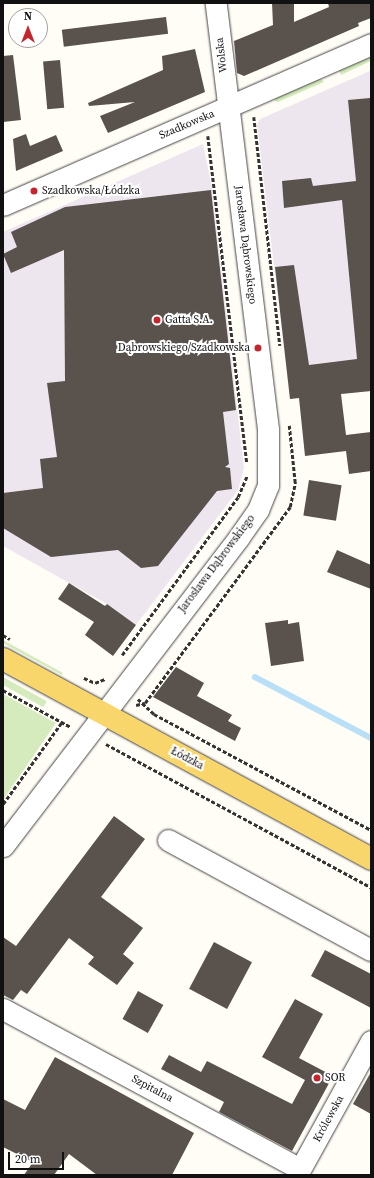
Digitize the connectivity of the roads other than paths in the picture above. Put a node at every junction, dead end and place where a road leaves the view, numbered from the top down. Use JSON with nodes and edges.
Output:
{"nodes":[{"id":1,"x":216,"y":3,"type":"edge"},
{"id":2,"x":371,"y":44,"type":"edge"},
{"id":3,"x":227,"y":107,"type":"junction"},
{"id":4,"x":3,"y":205,"type":"edge"},
{"id":5,"x":3,"y":659,"type":"edge"},
{"id":6,"x":103,"y":713,"type":"junction"},
{"id":7,"x":168,"y":840,"type":"dead end"},
{"id":8,"x":3,"y":846,"type":"edge"},
{"id":9,"x":371,"y":859,"type":"edge"},
{"id":10,"x":371,"y":950,"type":"edge"},
{"id":11,"x":3,"y":1009,"type":"edge"},
{"id":12,"x":371,"y":1041,"type":"edge"},
{"id":13,"x":299,"y":1172,"type":"edge"}],
"edges":[{"from":1,"to":3,"type":"street","name":"Wolska"},
{"from":2,"to":3,"type":"street","name":"Szadkowska"},
{"from":3,"to":4,"type":"street","name":"Szadkowska"},
{"from":3,"to":6,"type":"street","name":"Jarosława Dąbrowskiego"},
{"from":5,"to":6,"type":"main road","name":"Łódzka"},
{"from":6,"to":8,"type":"street","name":"Jarosława Dąbrowskiego"},
{"from":6,"to":9,"type":"main road","name":"Łódzka"},
{"from":7,"to":10,"type":"street"},
{"from":11,"to":13,"type":"street","name":"Szpitalna"},
{"from":12,"to":13,"type":"street","name":"Królewska"}]}
